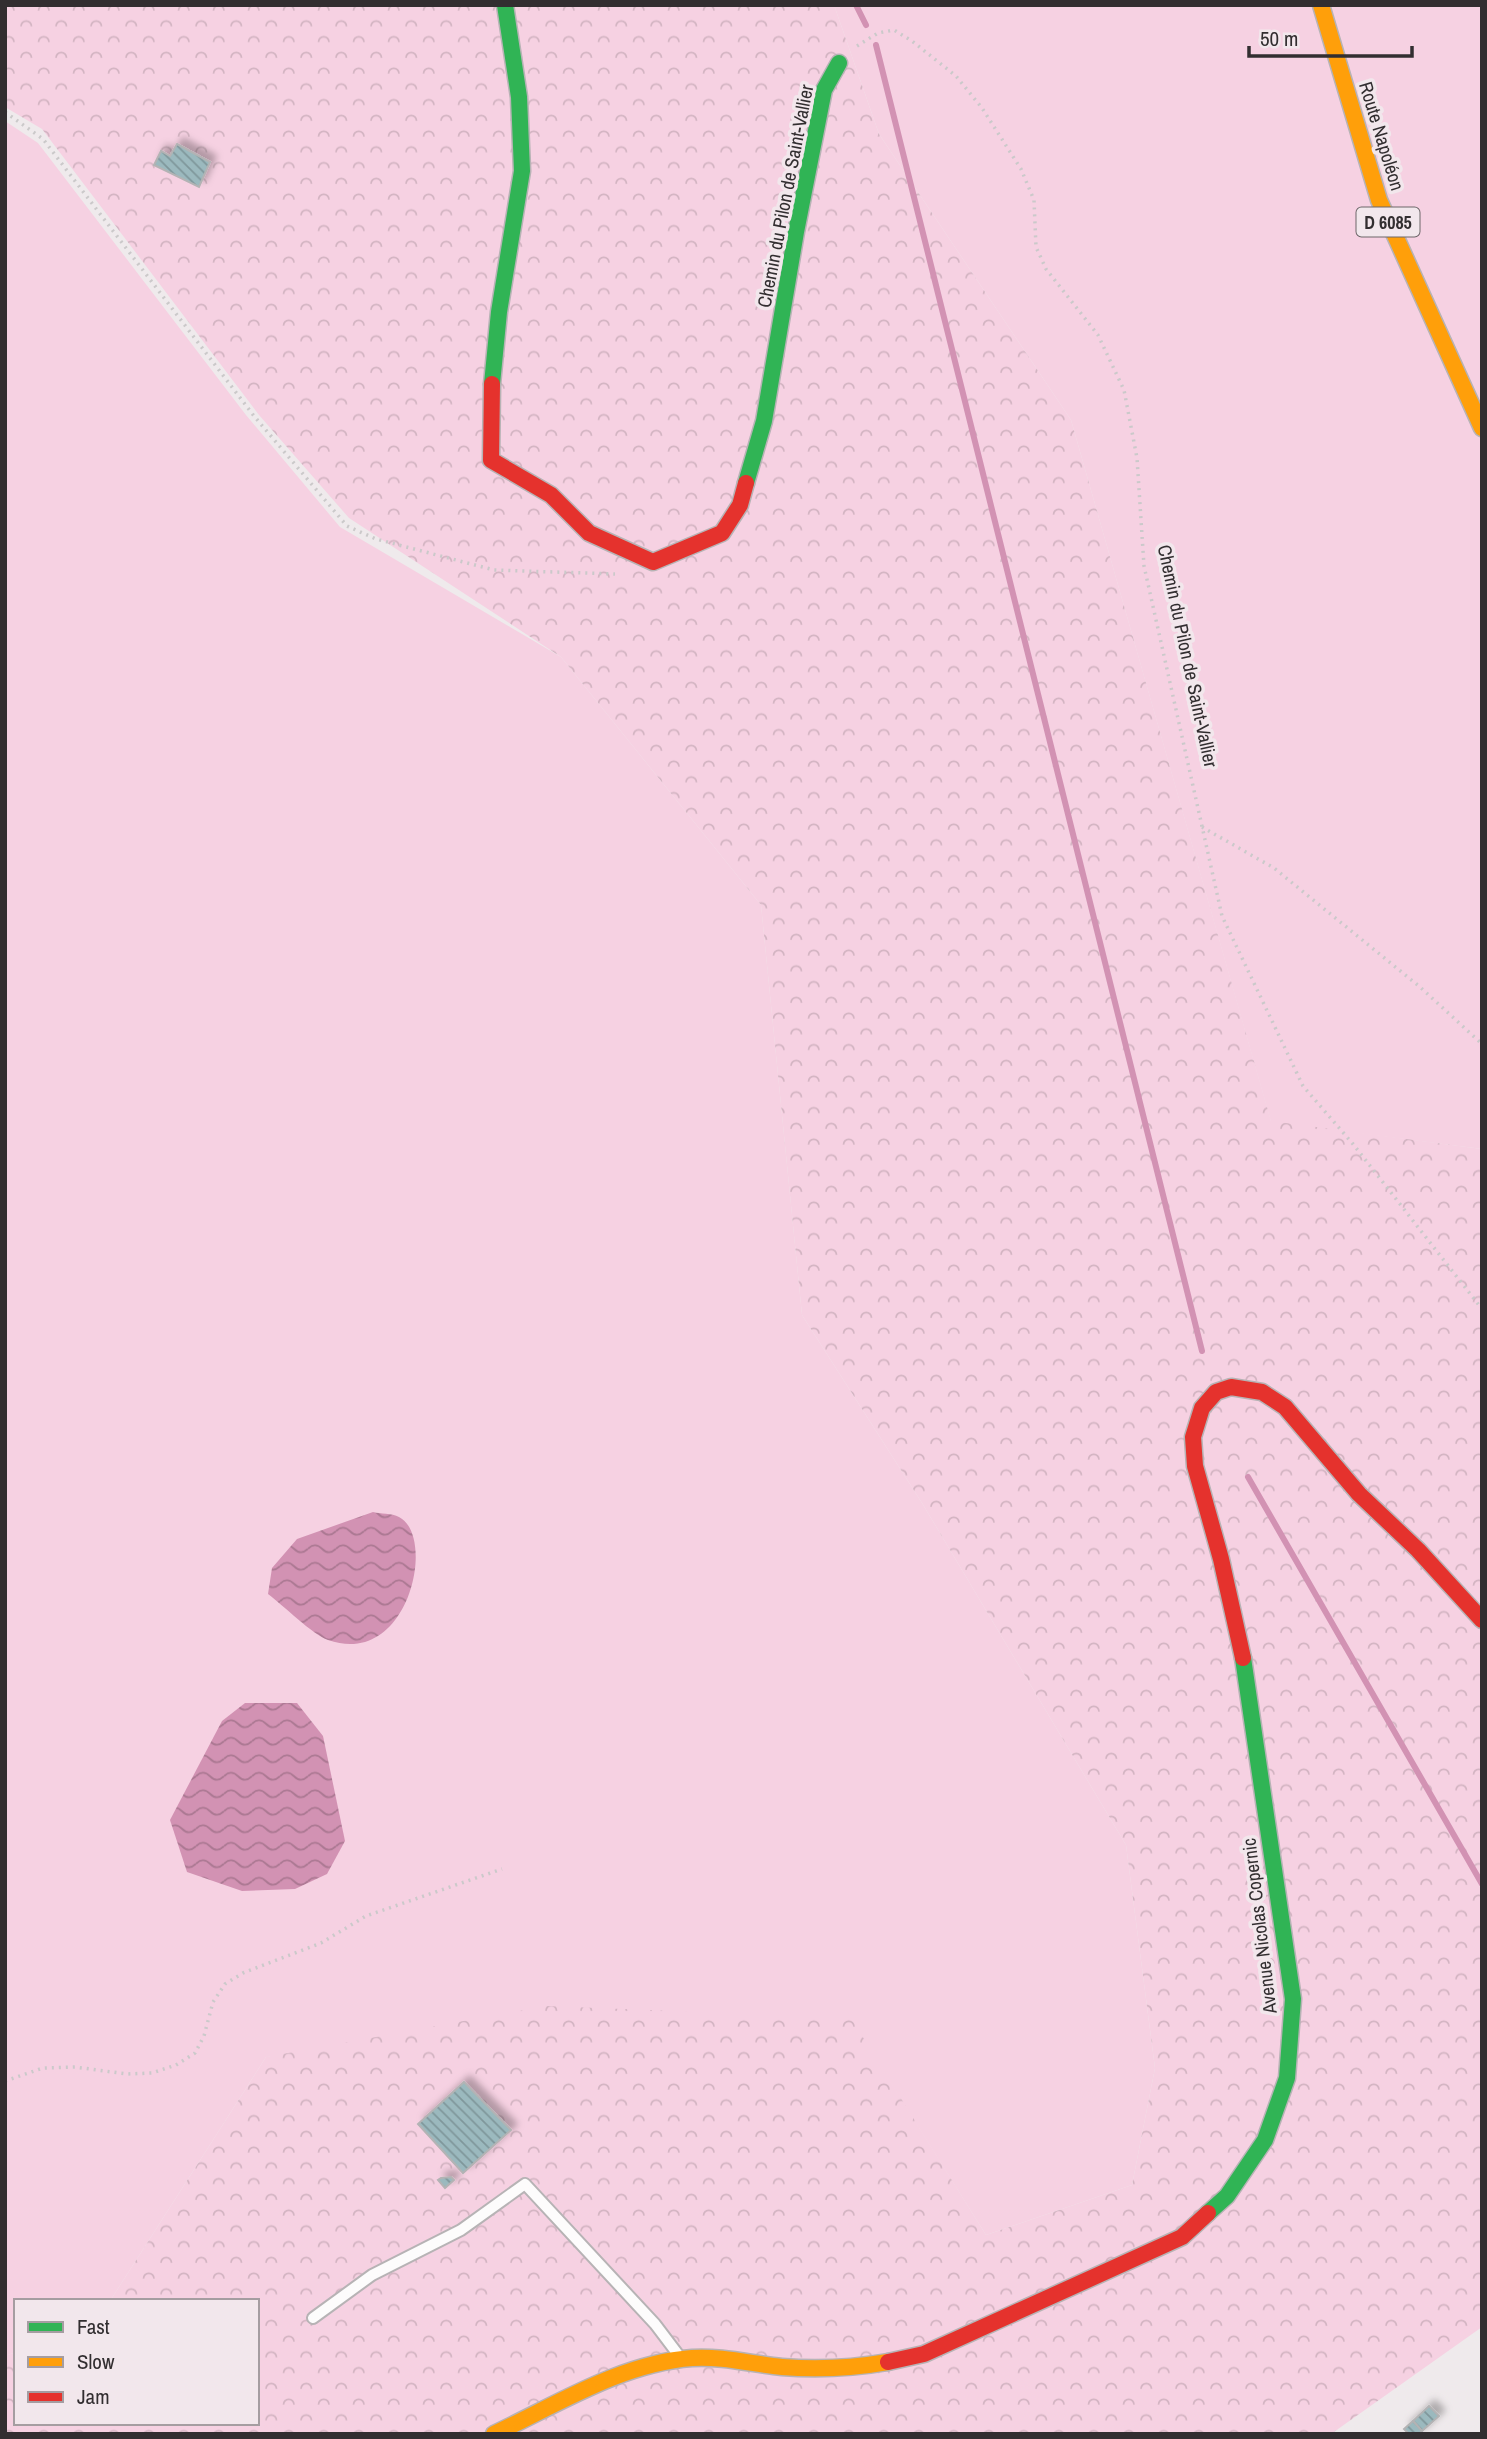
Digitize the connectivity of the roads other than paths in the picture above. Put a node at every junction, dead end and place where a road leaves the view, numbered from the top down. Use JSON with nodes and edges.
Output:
{"nodes":[{"id":1,"x":505,"y":5,"type":"edge"},
{"id":2,"x":1321,"y":5,"type":"edge"},
{"id":3,"x":839,"y":63,"type":"road end"},
{"id":4,"x":1482,"y":428,"type":"edge"},
{"id":5,"x":1482,"y":1620,"type":"edge"},
{"id":6,"x":313,"y":2318,"type":"dead end"},
{"id":7,"x":681,"y":2359,"type":"junction"},
{"id":8,"x":495,"y":2434,"type":"edge"}],
"edges":[{"from":1,"to":3,"type":"street","name":"Chemin du Pilon de Saint-Vallier"},
{"from":2,"to":4,"type":"street","name":"Route Napoléon","number":"D 6085"},
{"from":5,"to":7,"type":"street","name":"Avenue Nicolas Copernic"},
{"from":6,"to":7,"type":"lane"},
{"from":7,"to":8,"type":"street","name":"Avenue Nicolas Copernic"}]}
